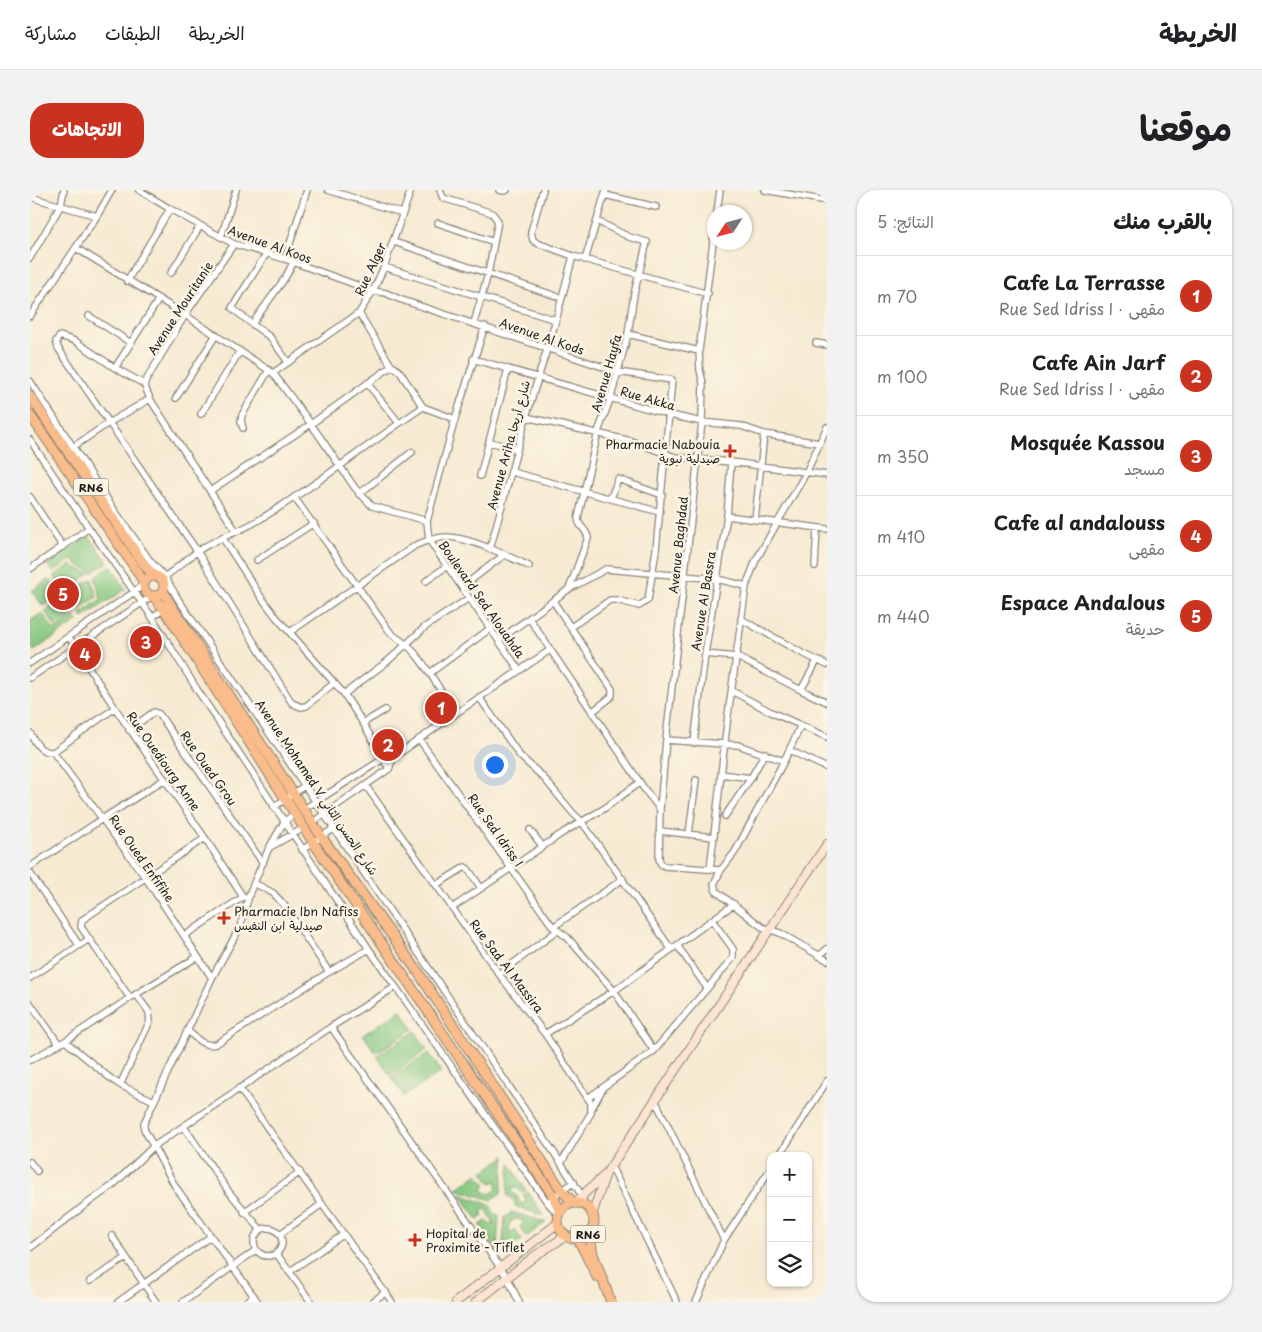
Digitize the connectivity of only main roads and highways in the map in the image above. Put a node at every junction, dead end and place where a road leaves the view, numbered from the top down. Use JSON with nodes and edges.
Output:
{"nodes":[{"id":1,"x":30,"y":396,"type":"edge"},
{"id":2,"x":30,"y":415,"type":"edge"},
{"id":3,"x":144,"y":566,"type":"junction"},
{"id":4,"x":160,"y":577,"type":"junction"},
{"id":5,"x":144,"y":583,"type":"junction"},
{"id":6,"x":163,"y":590,"type":"junction"},
{"id":7,"x":153,"y":596,"type":"junction"},
{"id":8,"x":171,"y":604,"type":"junction"},
{"id":9,"x":827,"y":844,"type":"edge"},
{"id":10,"x":605,"y":1174,"type":"junction"},
{"id":11,"x":581,"y":1200,"type":"junction"},
{"id":12,"x":592,"y":1215,"type":"junction"},
{"id":13,"x":559,"y":1217,"type":"junction"},
{"id":14,"x":589,"y":1233,"type":"junction"},
{"id":15,"x":566,"y":1236,"type":"junction"},
{"id":16,"x":578,"y":1239,"type":"junction"},
{"id":17,"x":590,"y":1255,"type":"junction"},
{"id":18,"x":456,"y":1302,"type":"edge"},
{"id":19,"x":476,"y":1302,"type":"edge"},
{"id":20,"x":610,"y":1302,"type":"edge"}],
"edges":[{"from":1,"to":3,"type":"main road","number":"RN6"},
{"from":2,"to":3,"type":"main road","number":"RN6"},
{"from":3,"to":4,"type":"main road","number":"RN6"},
{"from":3,"to":5,"type":"main road","number":"RN6"},
{"from":4,"to":5,"type":"main road"},
{"from":4,"to":6,"type":"main road","number":"RN6"},
{"from":5,"to":7,"type":"main road","number":"RN6"},
{"from":6,"to":7,"type":"main road"},
{"from":6,"to":8,"type":"main road","number":"RN6"},
{"from":7,"to":8,"type":"main road","number":"RN6"},
{"from":8,"to":11,"type":"main road","number":"RN6"},
{"from":8,"to":13,"type":"main road","number":"RN6"},
{"from":9,"to":10,"type":"main road"},
{"from":10,"to":11,"type":"main road"},
{"from":10,"to":12,"type":"main road"},
{"from":11,"to":12,"type":"main road","number":"RN6"},
{"from":11,"to":13,"type":"main road","number":"RN6"},
{"from":12,"to":14,"type":"main road","number":"RN6"},
{"from":13,"to":15,"type":"main road","number":"RN6"},
{"from":13,"to":18,"type":"main road"},
{"from":14,"to":16,"type":"main road","number":"RN6"},
{"from":14,"to":17,"type":"main road","number":"RN6"},
{"from":15,"to":16,"type":"main road","number":"RN6"},
{"from":15,"to":19,"type":"main road"},
{"from":16,"to":17,"type":"main road","number":"RN6"},
{"from":17,"to":20,"type":"main road","number":"RN6"}]}
